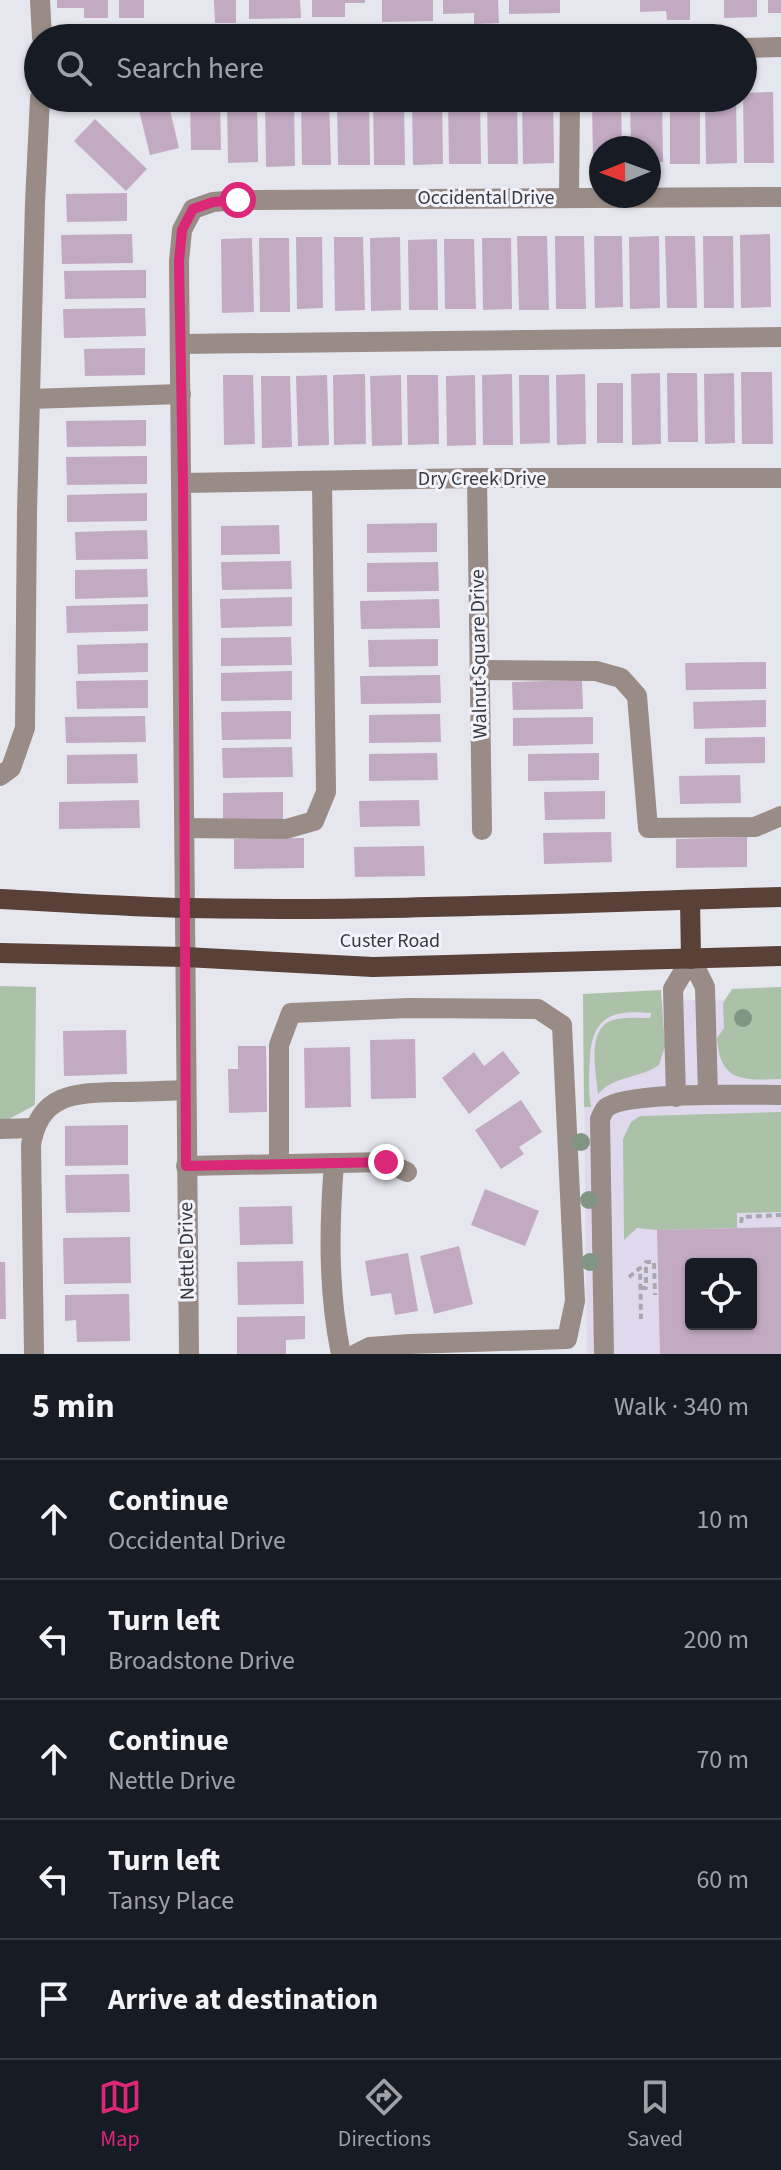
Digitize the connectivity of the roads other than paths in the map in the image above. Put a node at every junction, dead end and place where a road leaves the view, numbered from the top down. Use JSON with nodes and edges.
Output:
{"nodes":[{"id":1,"x":40,"y":0,"type":"edge"},
{"id":2,"x":41,"y":24,"type":"edge"},
{"id":3,"x":781,"y":47,"type":"edge"},
{"id":4,"x":757,"y":48,"type":"edge"},
{"id":5,"x":40,"y":112,"type":"edge"},
{"id":6,"x":570,"y":112,"type":"edge"},
{"id":7,"x":781,"y":197,"type":"edge"},
{"id":8,"x":569,"y":198,"type":"junction"},
{"id":9,"x":193,"y":209,"type":"joint"},
{"id":10,"x":781,"y":337,"type":"edge"},
{"id":11,"x":180,"y":344,"type":"junction"},
{"id":12,"x":181,"y":394,"type":"junction"},
{"id":13,"x":30,"y":399,"type":"junction"},
{"id":14,"x":477,"y":478,"type":"junction"},
{"id":15,"x":781,"y":478,"type":"edge"},
{"id":16,"x":322,"y":481,"type":"junction"},
{"id":17,"x":183,"y":483,"type":"junction"},
{"id":18,"x":479,"y":670,"type":"junction"},
{"id":19,"x":0,"y":776,"type":"edge"},
{"id":20,"x":781,"y":816,"type":"edge"},
{"id":21,"x":185,"y":828,"type":"junction"},
{"id":22,"x":482,"y":830,"type":"dead end"},
{"id":23,"x":781,"y":897,"type":"edge"},
{"id":24,"x":0,"y":899,"type":"edge"},
{"id":25,"x":690,"y":900,"type":"junction"},
{"id":26,"x":185,"y":908,"type":"junction"},
{"id":27,"x":0,"y":953,"type":"edge"},
{"id":28,"x":781,"y":956,"type":"edge"},
{"id":29,"x":185,"y":957,"type":"junction"},
{"id":30,"x":691,"y":959,"type":"junction"},
{"id":31,"x":186,"y":1090,"type":"junction"},
{"id":32,"x":708,"y":1095,"type":"junction"},
{"id":33,"x":781,"y":1095,"type":"edge"},
{"id":34,"x":676,"y":1097,"type":"junction"},
{"id":35,"x":34,"y":1128,"type":"junction"},
{"id":36,"x":0,"y":1129,"type":"edge"},
{"id":37,"x":334,"y":1163,"type":"junction"},
{"id":38,"x":279,"y":1164,"type":"junction"},
{"id":39,"x":186,"y":1166,"type":"junction"},
{"id":40,"x":407,"y":1172,"type":"dead end"},
{"id":41,"x":34,"y":1354,"type":"edge"},
{"id":42,"x":189,"y":1354,"type":"edge"},
{"id":43,"x":341,"y":1354,"type":"edge"},
{"id":44,"x":356,"y":1354,"type":"edge"},
{"id":45,"x":604,"y":1354,"type":"edge"}],
"edges":[{"from":1,"to":2,"type":"street"},
{"from":3,"to":4,"type":"street"},
{"from":5,"to":13,"type":"street"},
{"from":6,"to":8,"type":"street"},
{"from":7,"to":8,"type":"street","name":"Occidental Drive"},
{"from":8,"to":9,"type":"street","name":"Occidental Drive"},
{"from":9,"to":11,"type":"street","name":"Nettle Drive"},
{"from":10,"to":11,"type":"street"},
{"from":11,"to":12,"type":"street","name":"Nettle Drive"},
{"from":12,"to":13,"type":"street"},
{"from":12,"to":17,"type":"street","name":"Nettle Drive"},
{"from":13,"to":19,"type":"street"},
{"from":14,"to":15,"type":"street","name":"Dry Creek Drive"},
{"from":14,"to":16,"type":"street","name":"Dry Creek Drive"},
{"from":14,"to":18,"type":"street","name":"Walnut Square Drive"},
{"from":16,"to":17,"type":"street","name":"Dry Creek Drive"},
{"from":16,"to":21,"type":"street"},
{"from":17,"to":21,"type":"street","name":"Nettle Drive"},
{"from":18,"to":20,"type":"street"},
{"from":18,"to":22,"type":"street","name":"Walnut Square Drive"},
{"from":21,"to":26,"type":"street","name":"Nettle Drive"},
{"from":23,"to":25,"type":"main road","name":"Custer Road"},
{"from":24,"to":26,"type":"main road","name":"Custer Road"},
{"from":25,"to":26,"type":"main road","name":"Custer Road"},
{"from":25,"to":30,"type":"main road"},
{"from":26,"to":29,"type":"street","name":"Nettle Drive"},
{"from":27,"to":29,"type":"main road","name":"Custer Road"},
{"from":28,"to":30,"type":"main road","name":"Custer Road"},
{"from":29,"to":30,"type":"main road","name":"Custer Road"},
{"from":29,"to":31,"type":"street","name":"Nettle Drive"},
{"from":30,"to":32,"type":"street"},
{"from":30,"to":34,"type":"street"},
{"from":31,"to":35,"type":"street"},
{"from":31,"to":39,"type":"street","name":"Nettle Drive"},
{"from":32,"to":33,"type":"street"},
{"from":32,"to":34,"type":"street"},
{"from":34,"to":45,"type":"street"},
{"from":35,"to":36,"type":"street"},
{"from":35,"to":41,"type":"street"},
{"from":37,"to":38,"type":"street"},
{"from":37,"to":40,"type":"street"},
{"from":37,"to":43,"type":"street"},
{"from":38,"to":39,"type":"street"},
{"from":38,"to":44,"type":"street"},
{"from":39,"to":42,"type":"street","name":"Nettle Drive"}]}
